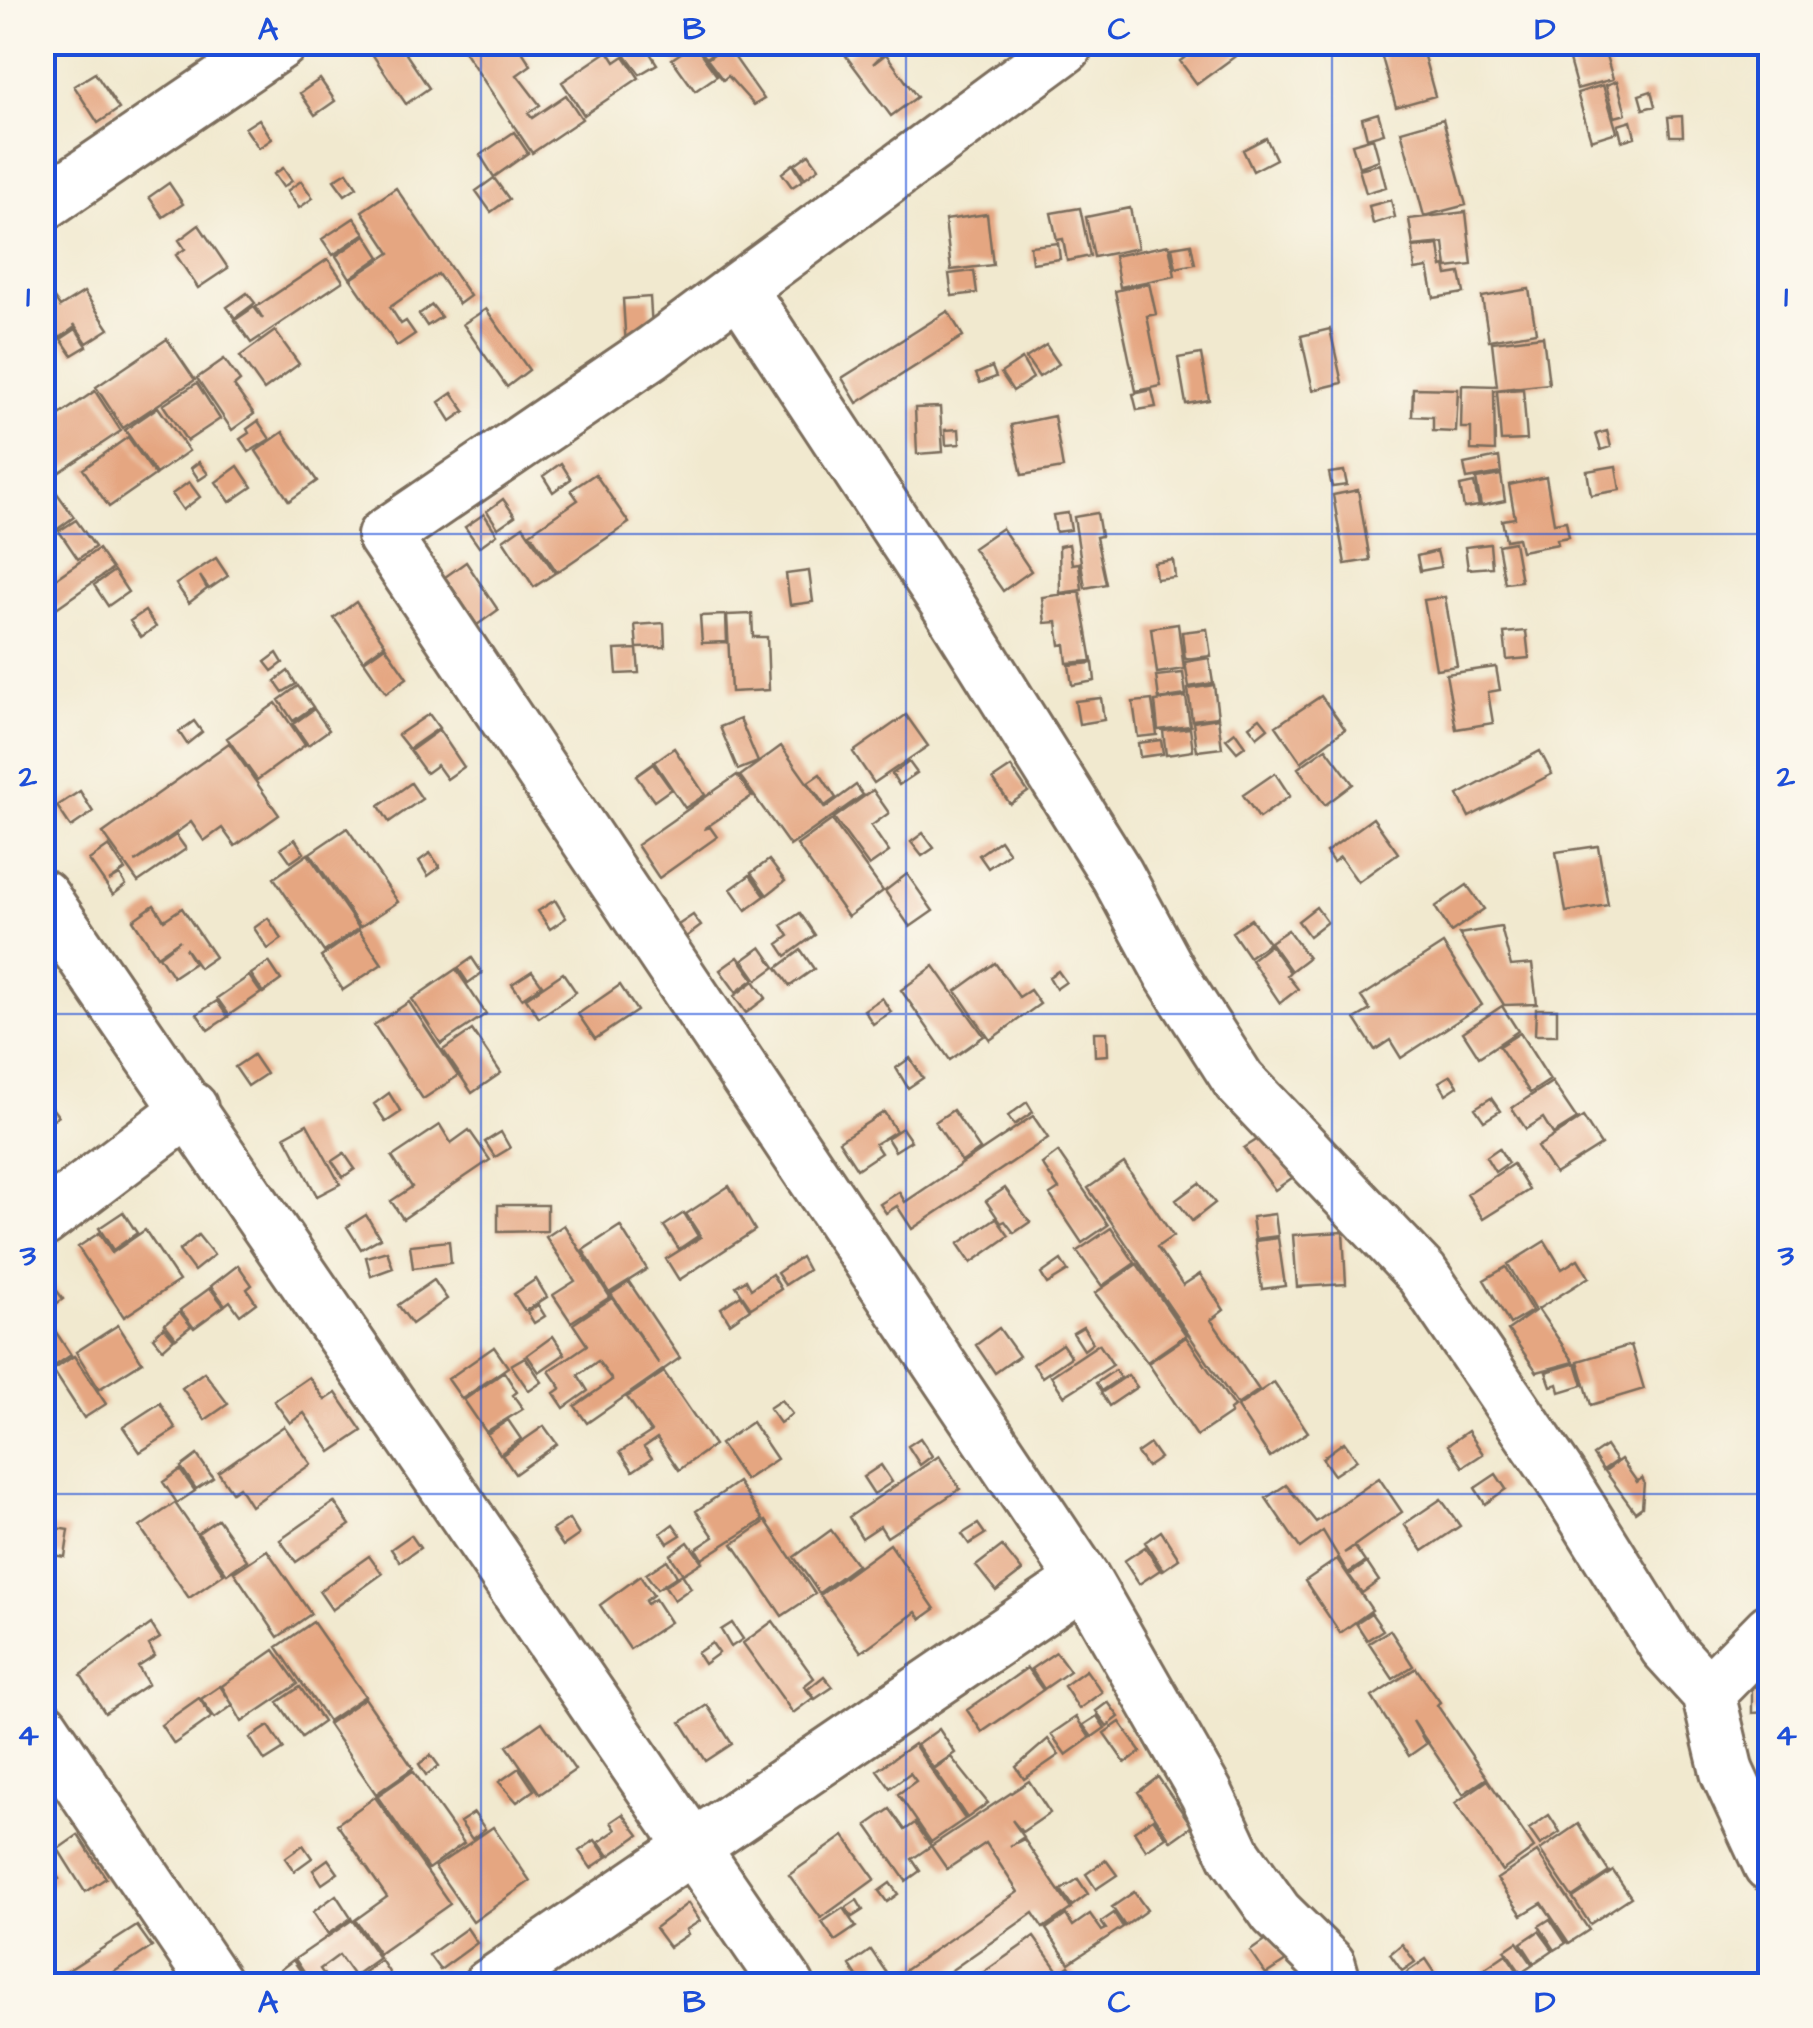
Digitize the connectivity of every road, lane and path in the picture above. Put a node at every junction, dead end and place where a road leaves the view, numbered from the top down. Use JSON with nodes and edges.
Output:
{"nodes":[{"id":1,"x":281,"y":42,"type":"edge"},
{"id":2,"x":1063,"y":42,"type":"edge"},
{"id":3,"x":42,"y":205,"type":"edge"},
{"id":4,"x":739,"y":288,"type":"junction"},
{"id":5,"x":42,"y":896,"type":"edge"},
{"id":6,"x":190,"y":1108,"type":"junction"},
{"id":7,"x":42,"y":1220,"type":"edge"},
{"id":8,"x":1084,"y":1580,"type":"junction"},
{"id":9,"x":1770,"y":1630,"type":"edge"},
{"id":10,"x":1708,"y":1693,"type":"junction"},
{"id":11,"x":42,"y":1727,"type":"edge"},
{"id":12,"x":694,"y":1848,"type":"junction"},
{"id":13,"x":1770,"y":1865,"type":"edge"},
{"id":14,"x":218,"y":1986,"type":"edge"},
{"id":15,"x":490,"y":1986,"type":"edge"},
{"id":16,"x":788,"y":1986,"type":"edge"},
{"id":17,"x":1335,"y":1986,"type":"edge"}],
"edges":[{"from":1,"to":3,"type":"street"},
{"from":2,"to":4,"type":"street"},
{"from":4,"to":8,"type":"street"},
{"from":4,"to":10,"type":"street"},
{"from":5,"to":6,"type":"street"},
{"from":6,"to":7,"type":"street"},
{"from":6,"to":12,"type":"street"},
{"from":8,"to":12,"type":"street"},
{"from":8,"to":17,"type":"street"},
{"from":9,"to":10,"type":"street"},
{"from":10,"to":13,"type":"street"},
{"from":11,"to":14,"type":"street"},
{"from":12,"to":15,"type":"street"},
{"from":12,"to":16,"type":"street"}]}
